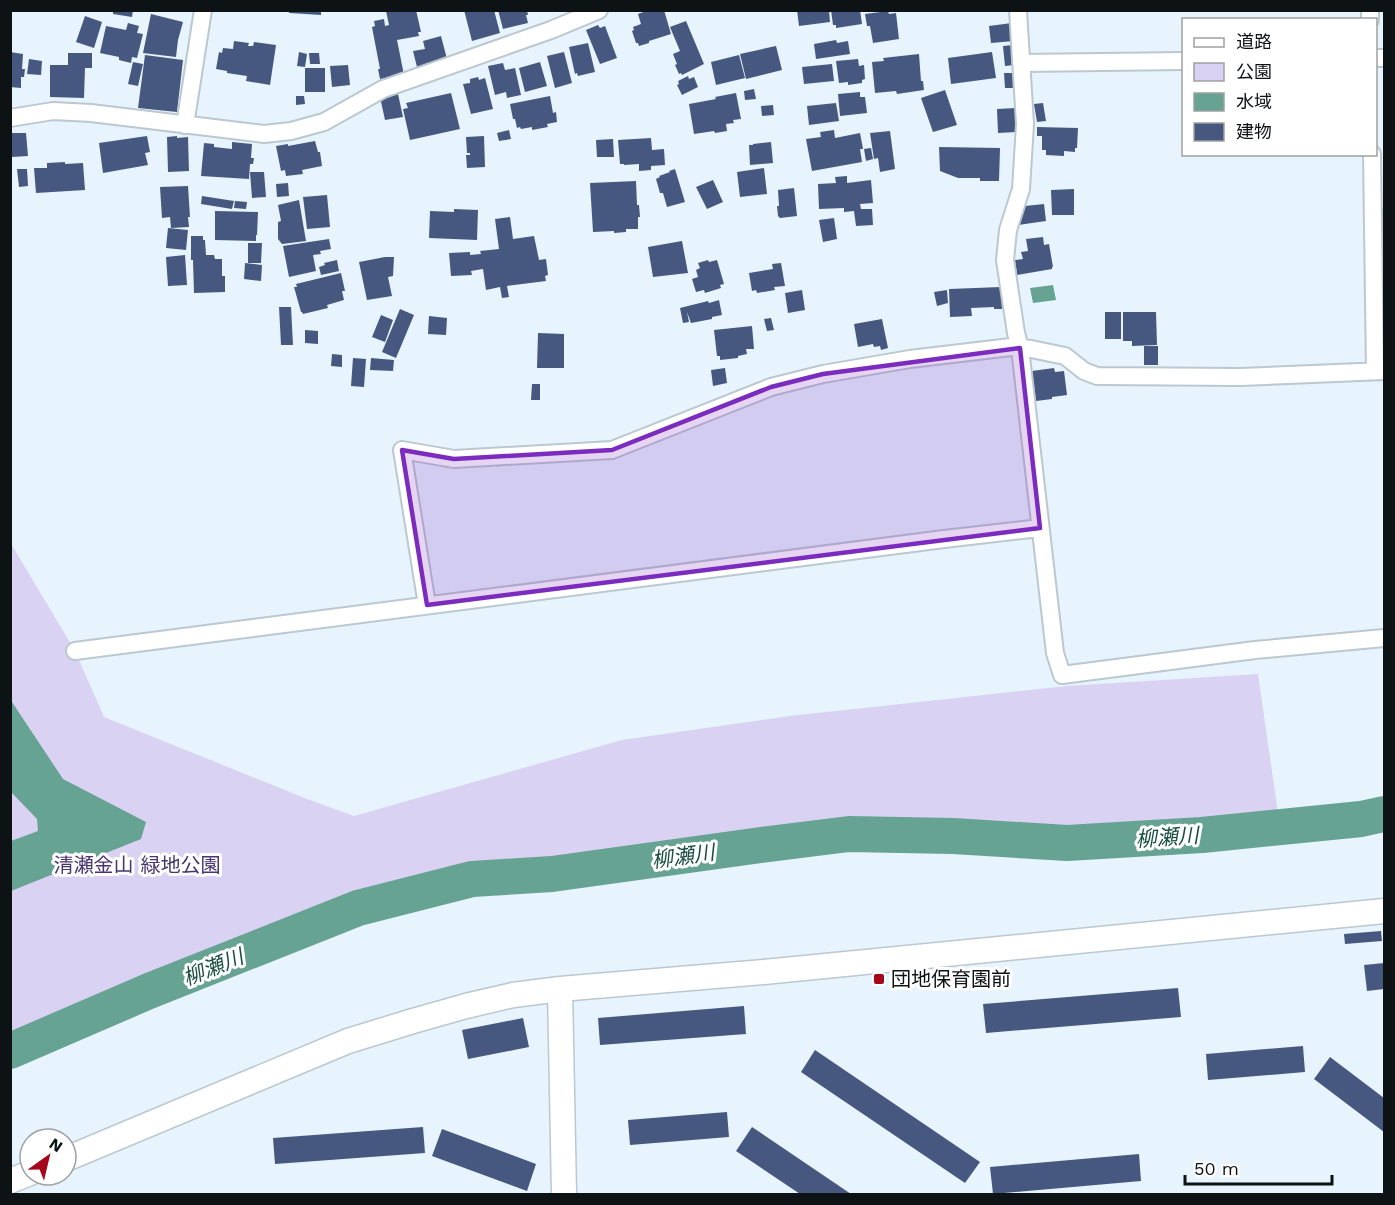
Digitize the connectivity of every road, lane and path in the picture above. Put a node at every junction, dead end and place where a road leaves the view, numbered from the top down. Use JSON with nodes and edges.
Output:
{"nodes":[{"id":1,"x":203,"y":10,"type":"edge"},
{"id":2,"x":599,"y":10,"type":"edge"},
{"id":3,"x":1018,"y":10,"type":"edge"},
{"id":4,"x":1182,"y":61,"type":"edge"},
{"id":5,"x":1021,"y":63,"type":"junction"},
{"id":6,"x":10,"y":118,"type":"edge"},
{"id":7,"x":185,"y":125,"type":"junction"},
{"id":8,"x":1372,"y":156,"type":"edge"},
{"id":9,"x":1020,"y":348,"type":"junction"},
{"id":10,"x":1380,"y":371,"type":"edge"},
{"id":11,"x":1041,"y":528,"type":"junction"},
{"id":12,"x":427,"y":605,"type":"junction"},
{"id":13,"x":1384,"y":638,"type":"edge"},
{"id":14,"x":75,"y":651,"type":"dead end"},
{"id":15,"x":1384,"y":911,"type":"edge"},
{"id":16,"x":560,"y":988,"type":"junction"},
{"id":17,"x":78,"y":1154,"type":"edge"},
{"id":18,"x":564,"y":1194,"type":"edge"}],
"edges":[{"from":1,"to":7,"type":"street"},
{"from":2,"to":7,"type":"street"},
{"from":3,"to":5,"type":"street"},
{"from":4,"to":5,"type":"street"},
{"from":5,"to":9,"type":"street"},
{"from":6,"to":7,"type":"street"},
{"from":8,"to":10,"type":"street"},
{"from":9,"to":10,"type":"street"},
{"from":9,"to":11,"type":"street"},
{"from":9,"to":12,"type":"street"},
{"from":11,"to":12,"type":"street"},
{"from":11,"to":13,"type":"street"},
{"from":12,"to":14,"type":"street"},
{"from":15,"to":16,"type":"street"},
{"from":16,"to":17,"type":"street"},
{"from":16,"to":18,"type":"street"}]}
